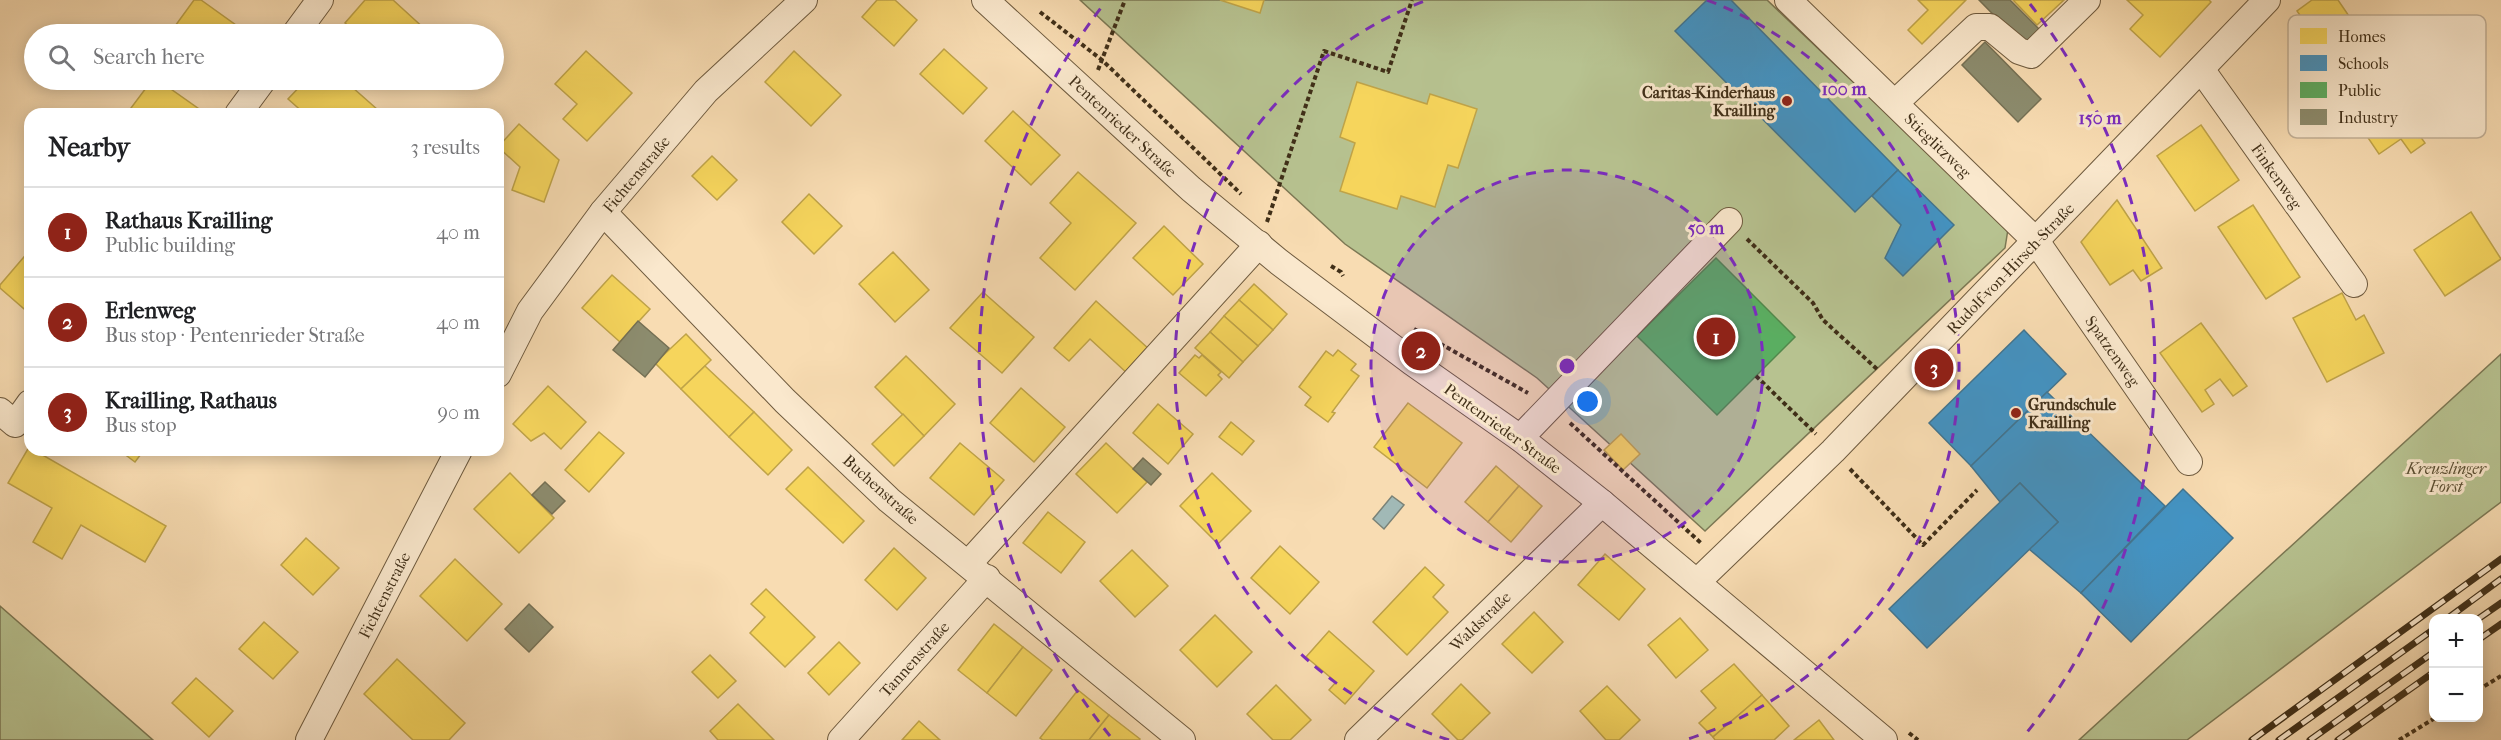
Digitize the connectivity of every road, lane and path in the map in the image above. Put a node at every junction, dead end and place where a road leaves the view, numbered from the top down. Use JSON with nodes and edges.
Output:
{"nodes":[{"id":1,"x":320,"y":0,"type":"edge"},
{"id":2,"x":804,"y":0,"type":"edge"},
{"id":3,"x":985,"y":0,"type":"edge"},
{"id":4,"x":1125,"y":0,"type":"edge"},
{"id":5,"x":1412,"y":0,"type":"edge"},
{"id":6,"x":1788,"y":0,"type":"edge"},
{"id":7,"x":2087,"y":0,"type":"edge"},
{"id":8,"x":2267,"y":0,"type":"edge"},
{"id":9,"x":1032,"y":7,"type":"dead end"},
{"id":10,"x":302,"y":24,"type":"edge"},
{"id":11,"x":1102,"y":60,"type":"junction"},
{"id":12,"x":2201,"y":69,"type":"junction"},
{"id":13,"x":255,"y":90,"type":"edge"},
{"id":14,"x":1086,"y":92,"type":"junction"},
{"id":15,"x":1895,"y":103,"type":"junction"},
{"id":16,"x":242,"y":108,"type":"edge"},
{"id":17,"x":1243,"y":196,"type":"dead end"},
{"id":18,"x":603,"y":212,"type":"junction"},
{"id":19,"x":1260,"y":212,"type":"dead end"},
{"id":20,"x":1268,"y":220,"type":"junction"},
{"id":21,"x":1729,"y":221,"type":"joint"},
{"id":22,"x":1268,"y":235,"type":"junction"},
{"id":23,"x":2036,"y":241,"type":"junction"},
{"id":24,"x":1325,"y":262,"type":"dead end"},
{"id":25,"x":1346,"y":282,"type":"dead end"},
{"id":26,"x":2354,"y":284,"type":"dead end"},
{"id":27,"x":1410,"y":327,"type":"dead end"},
{"id":28,"x":504,"y":362,"type":"edge"},
{"id":29,"x":1756,"y":376,"type":"dead end"},
{"id":30,"x":1894,"y":387,"type":"junction"},
{"id":31,"x":1551,"y":406,"type":"junction"},
{"id":32,"x":24,"y":407,"type":"edge"},
{"id":33,"x":8,"y":417,"type":"edge"},
{"id":34,"x":1806,"y":425,"type":"dead end"},
{"id":35,"x":1520,"y":438,"type":"junction"},
{"id":36,"x":1833,"y":451,"type":"junction"},
{"id":37,"x":456,"y":456,"type":"edge"},
{"id":38,"x":2189,"y":462,"type":"dead end"},
{"id":39,"x":1977,"y":490,"type":"dead end"},
{"id":40,"x":1602,"y":503,"type":"junction"},
{"id":41,"x":1707,"y":550,"type":"dead end"},
{"id":42,"x":978,"y":571,"type":"junction"},
{"id":43,"x":1697,"y":582,"type":"junction"},
{"id":44,"x":2501,"y":676,"type":"edge"},
{"id":45,"x":2483,"y":687,"type":"edge"},
{"id":46,"x":2429,"y":721,"type":"edge"},
{"id":47,"x":309,"y":740,"type":"edge"},
{"id":48,"x":841,"y":740,"type":"edge"},
{"id":49,"x":1182,"y":740,"type":"edge"},
{"id":50,"x":1358,"y":740,"type":"edge"},
{"id":51,"x":1884,"y":740,"type":"edge"},
{"id":52,"x":2399,"y":740,"type":"edge"}],
"edges":[{"from":1,"to":10,"type":"street"},
{"from":2,"to":18,"type":"street","name":"Fichtenstraße"},
{"from":3,"to":14,"type":"street","name":"Pentenrieder Straße"},
{"from":4,"to":11,"type":"path"},
{"from":5,"to":20,"type":"path"},
{"from":6,"to":15,"type":"street","name":"Stieglitzweg"},
{"from":7,"to":15,"type":"street"},
{"from":8,"to":12,"type":"street","name":"Rudolf-von-Hirsch-Straße"},
{"from":9,"to":11,"type":"path"},
{"from":11,"to":14,"type":"path"},
{"from":11,"to":17,"type":"path"},
{"from":12,"to":23,"type":"street","name":"Rudolf-von-Hirsch-Straße"},
{"from":12,"to":26,"type":"street","name":"Finkenweg"},
{"from":13,"to":16,"type":"street"},
{"from":14,"to":22,"type":"street","name":"Pentenrieder Straße"},
{"from":15,"to":23,"type":"street","name":"Stieglitzweg"},
{"from":18,"to":28,"type":"street","name":"Fichtenstraße"},
{"from":18,"to":42,"type":"street","name":"Buchenstraße"},
{"from":19,"to":20,"type":"path"},
{"from":20,"to":22,"type":"path"},
{"from":20,"to":22,"type":"path"},
{"from":21,"to":30,"type":"path"},
{"from":21,"to":31,"type":"street"},
{"from":22,"to":35,"type":"street","name":"Pentenrieder Straße"},
{"from":22,"to":42,"type":"street","name":"Tannenstraße"},
{"from":23,"to":30,"type":"street","name":"Rudolf-von-Hirsch-Straße"},
{"from":23,"to":38,"type":"street","name":"Spatzenweg"},
{"from":24,"to":25,"type":"path"},
{"from":27,"to":31,"type":"path"},
{"from":29,"to":34,"type":"path"},
{"from":30,"to":36,"type":"street","name":"Rudolf-von-Hirsch-Straße"},
{"from":31,"to":35,"type":"street"},
{"from":31,"to":41,"type":"path"},
{"from":32,"to":33,"type":"street"},
{"from":35,"to":40,"type":"street","name":"Pentenrieder Straße"},
{"from":36,"to":39,"type":"path"},
{"from":36,"to":43,"type":"street","name":"Rudolf-von-Hirsch-Straße"},
{"from":37,"to":47,"type":"street","name":"Fichtenstraße"},
{"from":40,"to":43,"type":"street","name":"Pentenrieder Straße"},
{"from":40,"to":50,"type":"street","name":"Waldstraße"},
{"from":42,"to":48,"type":"street","name":"Tannenstraße"},
{"from":42,"to":49,"type":"street","name":"Buchenstraße"},
{"from":43,"to":51,"type":"street","name":"Pentenrieder Straße"},
{"from":44,"to":45,"type":"path"},
{"from":46,"to":52,"type":"path"}]}
